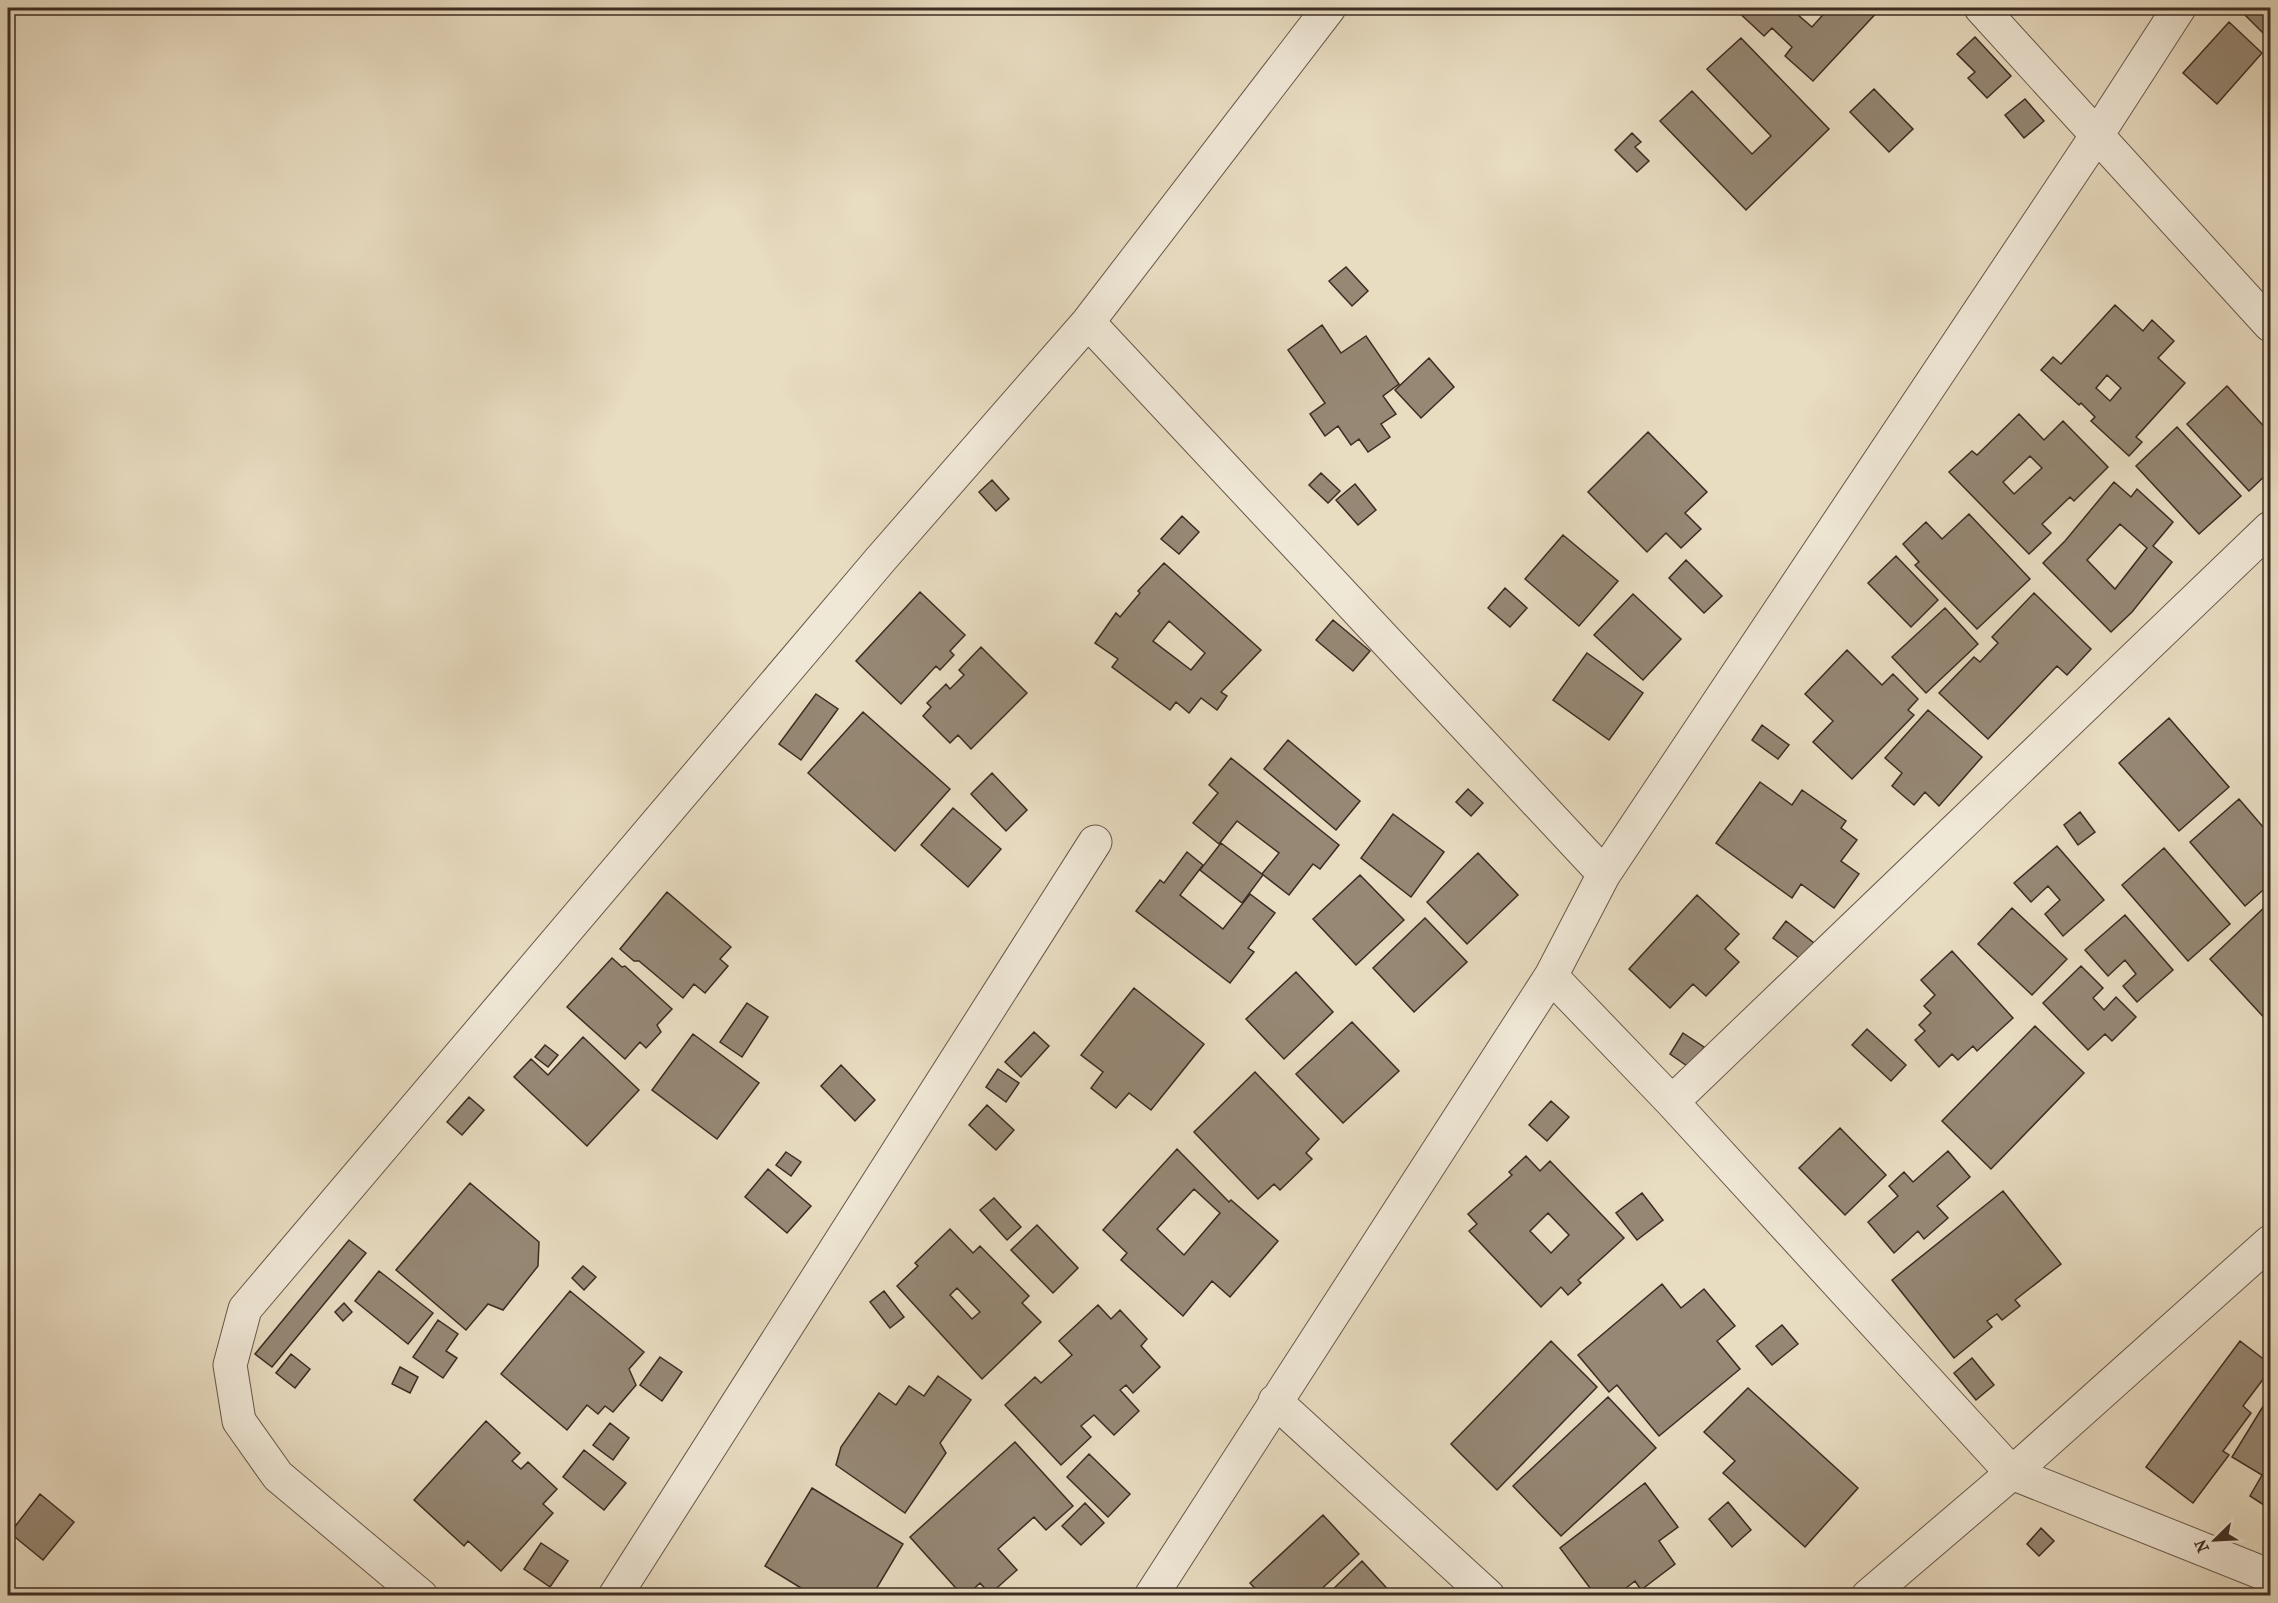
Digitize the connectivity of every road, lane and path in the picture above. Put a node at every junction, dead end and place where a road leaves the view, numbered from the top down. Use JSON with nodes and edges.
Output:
{"nodes":[{"id":1,"x":1329,"y":8,"type":"edge"},
{"id":2,"x":1981,"y":8,"type":"edge"},
{"id":3,"x":2179,"y":8,"type":"edge"},
{"id":4,"x":2097,"y":135,"type":"junction"},
{"id":5,"x":1088,"y":322,"type":"junction"},
{"id":6,"x":2271,"y":325,"type":"edge"},
{"id":7,"x":2271,"y":528,"type":"edge"},
{"id":8,"x":1095,"y":842,"type":"dead end"},
{"id":9,"x":1604,"y":874,"type":"junction"},
{"id":10,"x":1551,"y":976,"type":"junction"},
{"id":11,"x":1672,"y":1102,"type":"junction"},
{"id":12,"x":2271,"y":1242,"type":"edge"},
{"id":13,"x":1275,"y":1401,"type":"junction"},
{"id":14,"x":2012,"y":1473,"type":"junction"},
{"id":15,"x":2271,"y":1576,"type":"edge"},
{"id":16,"x":422,"y":1596,"type":"edge"},
{"id":17,"x":615,"y":1596,"type":"edge"},
{"id":18,"x":1151,"y":1596,"type":"edge"},
{"id":19,"x":1488,"y":1596,"type":"edge"},
{"id":20,"x":1868,"y":1596,"type":"edge"}],
"edges":[{"from":1,"to":5,"type":"street"},
{"from":2,"to":4,"type":"street"},
{"from":3,"to":4,"type":"street"},
{"from":4,"to":6,"type":"street"},
{"from":4,"to":9,"type":"street"},
{"from":5,"to":9,"type":"street"},
{"from":5,"to":16,"type":"street"},
{"from":7,"to":11,"type":"street"},
{"from":8,"to":17,"type":"street"},
{"from":9,"to":10,"type":"street"},
{"from":10,"to":11,"type":"street"},
{"from":10,"to":13,"type":"street"},
{"from":11,"to":14,"type":"street"},
{"from":12,"to":14,"type":"street"},
{"from":13,"to":18,"type":"street"},
{"from":13,"to":19,"type":"street"},
{"from":14,"to":15,"type":"street"},
{"from":14,"to":20,"type":"street"}]}
